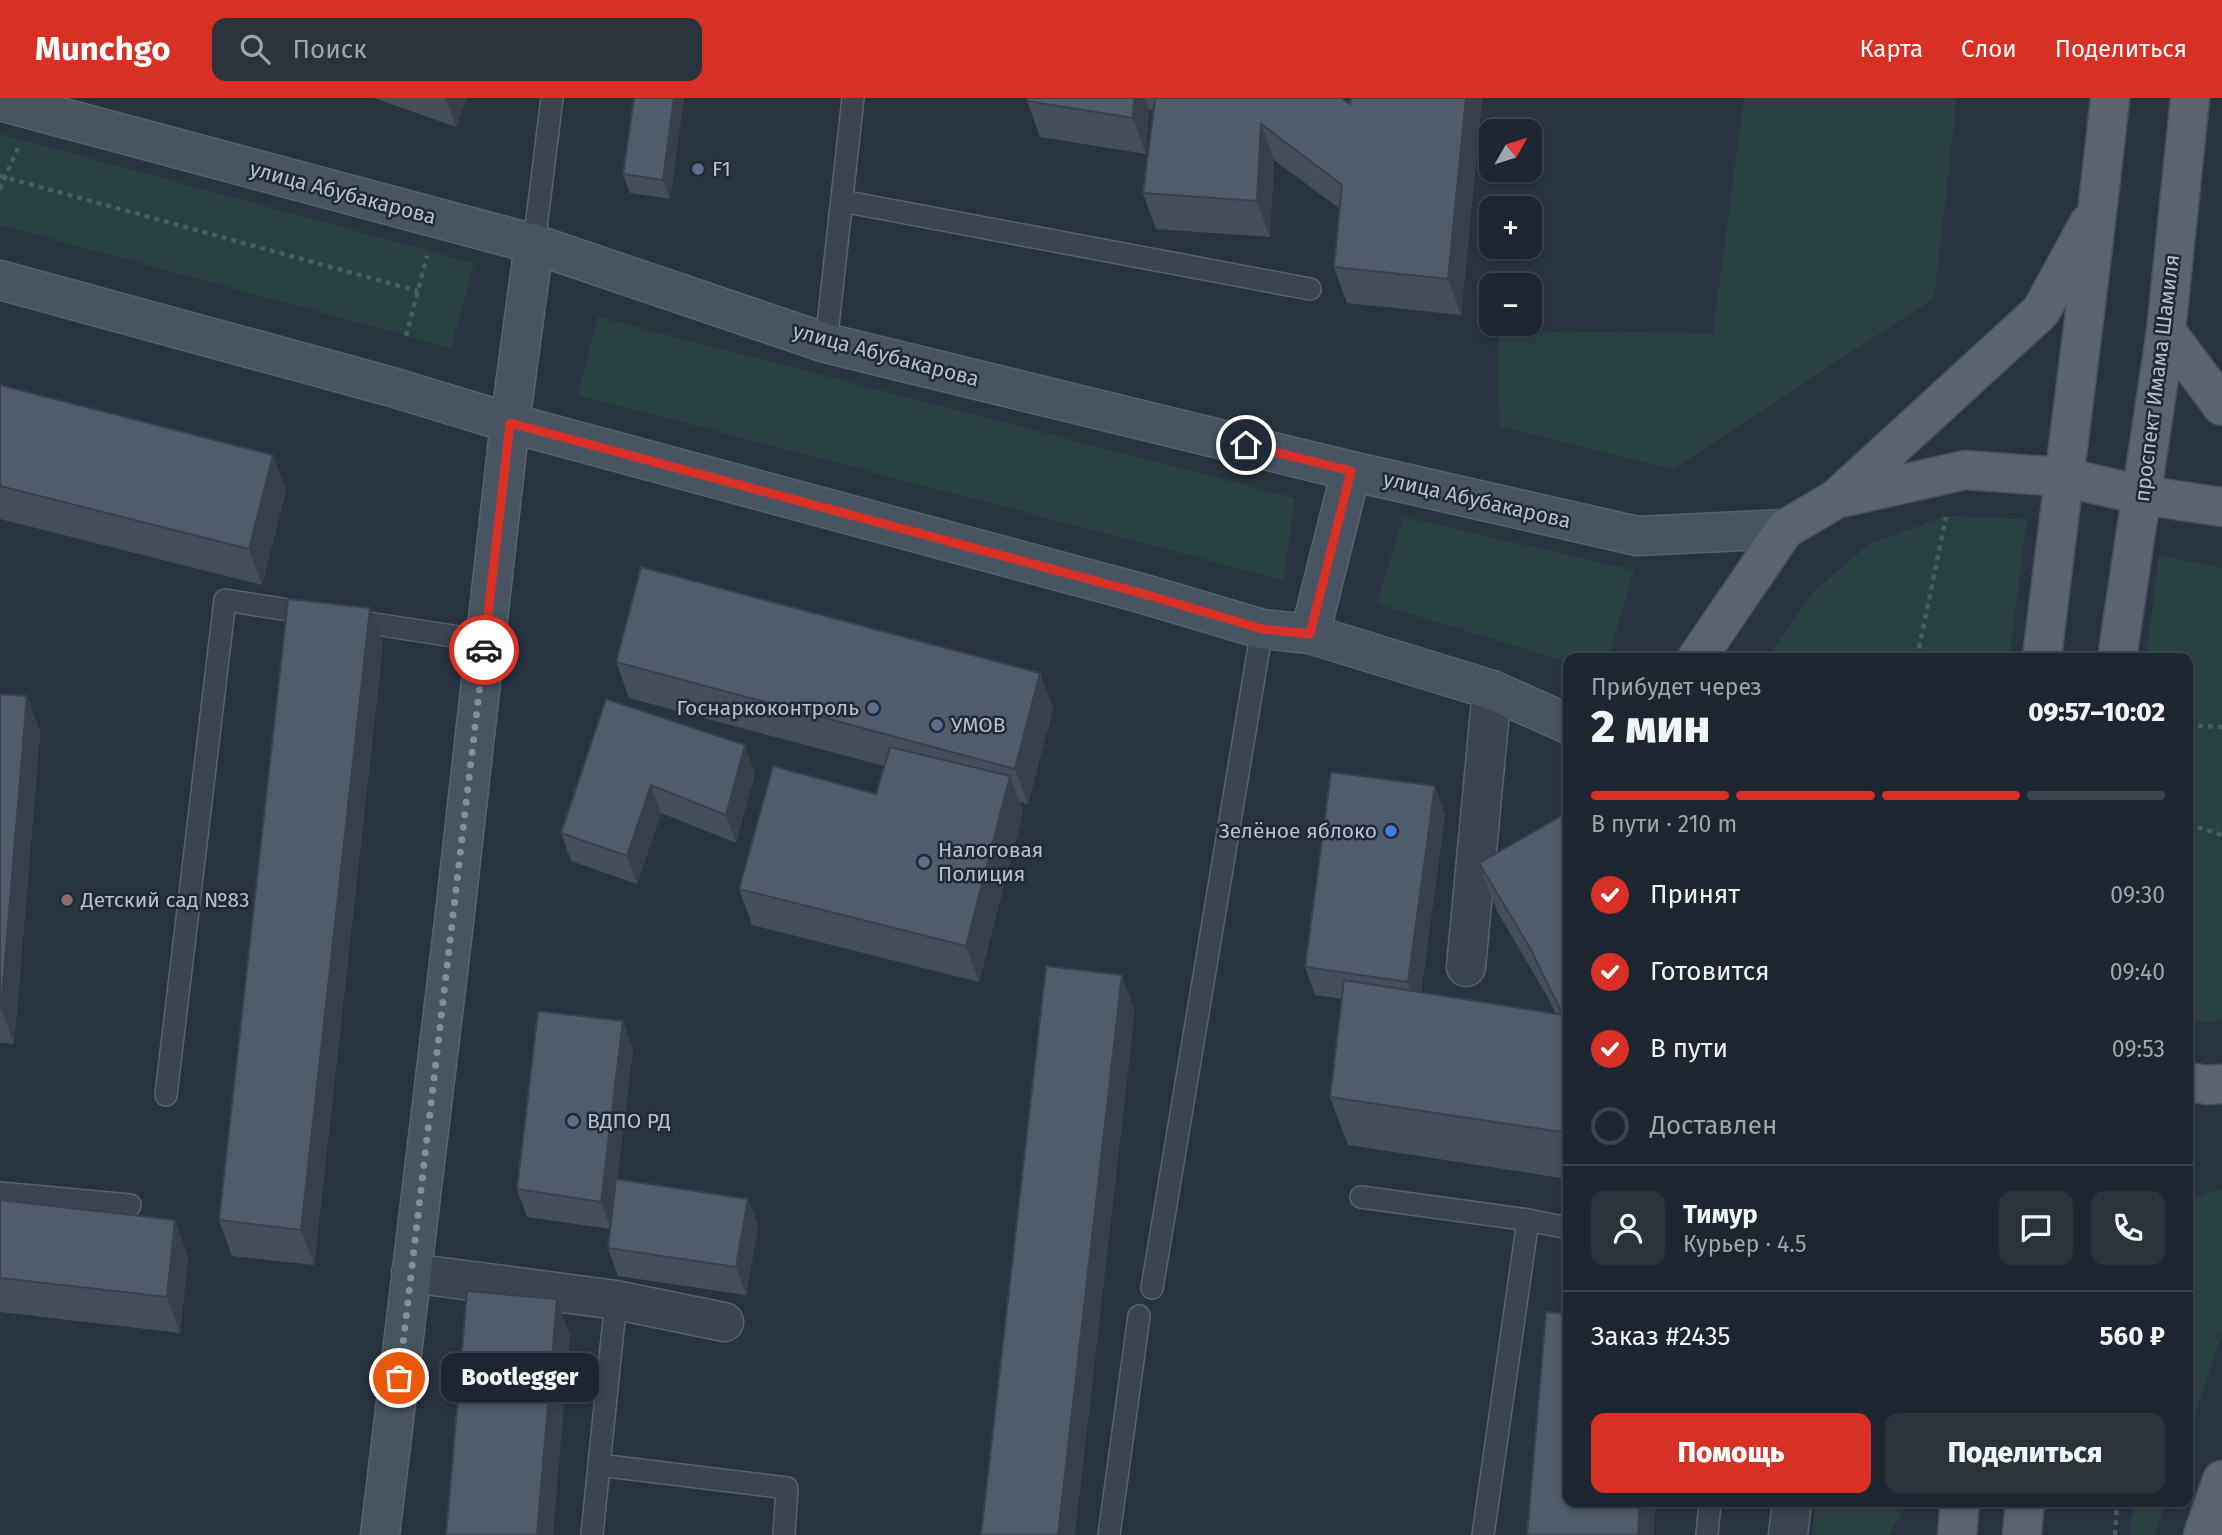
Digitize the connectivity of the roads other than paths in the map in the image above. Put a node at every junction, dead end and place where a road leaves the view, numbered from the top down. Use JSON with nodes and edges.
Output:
{"nodes":[{"id":1,"x":552,"y":98,"type":"edge"},
{"id":2,"x":853,"y":98,"type":"edge"},
{"id":3,"x":2110,"y":98,"type":"edge"},
{"id":4,"x":2190,"y":98,"type":"edge"},
{"id":5,"x":0,"y":101,"type":"edge"},
{"id":6,"x":842,"y":201,"type":"junction"},
{"id":7,"x":2099,"y":206,"type":"junction"},
{"id":8,"x":534,"y":244,"type":"junction"},
{"id":9,"x":0,"y":280,"type":"edge"},
{"id":10,"x":1310,"y":289,"type":"dead end"},
{"id":11,"x":2166,"y":331,"type":"junction"},
{"id":12,"x":826,"y":343,"type":"junction"},
{"id":13,"x":2222,"y":406,"type":"edge"},
{"id":14,"x":510,"y":423,"type":"junction"},
{"id":15,"x":1351,"y":471,"type":"junction"},
{"id":16,"x":2063,"y":477,"type":"junction"},
{"id":17,"x":2142,"y":495,"type":"junction"},
{"id":18,"x":1836,"y":499,"type":"junction"},
{"id":19,"x":2222,"y":507,"type":"edge"},
{"id":20,"x":1786,"y":529,"type":"junction"},
{"id":21,"x":1262,"y":629,"type":"junction"},
{"id":22,"x":1310,"y":634,"type":"junction"},
{"id":23,"x":485,"y":642,"type":"junction"},
{"id":24,"x":1700,"y":653,"type":"edge"},
{"id":25,"x":2043,"y":653,"type":"edge"},
{"id":26,"x":2118,"y":653,"type":"edge"},
{"id":27,"x":1492,"y":690,"type":"junction"},
{"id":28,"x":1563,"y":722,"type":"edge"},
{"id":29,"x":1466,"y":967,"type":"dead end"},
{"id":30,"x":166,"y":1095,"type":"dead end"},
{"id":31,"x":0,"y":1194,"type":"edge"},
{"id":32,"x":1361,"y":1197,"type":"dead end"},
{"id":33,"x":130,"y":1205,"type":"dead end"},
{"id":34,"x":1528,"y":1220,"type":"junction"},
{"id":35,"x":1563,"y":1227,"type":"edge"},
{"id":36,"x":411,"y":1273,"type":"junction"},
{"id":37,"x":1152,"y":1288,"type":"dead end"},
{"id":38,"x":616,"y":1300,"type":"junction"},
{"id":39,"x":1139,"y":1316,"type":"dead end"},
{"id":40,"x":724,"y":1322,"type":"dead end"},
{"id":41,"x":598,"y":1465,"type":"junction"},
{"id":42,"x":2222,"y":1480,"type":"edge"},
{"id":43,"x":1710,"y":1507,"type":"edge"},
{"id":44,"x":1791,"y":1507,"type":"edge"},
{"id":45,"x":1960,"y":1507,"type":"edge"},
{"id":46,"x":2025,"y":1507,"type":"edge"},
{"id":47,"x":380,"y":1535,"type":"edge"},
{"id":48,"x":592,"y":1535,"type":"edge"},
{"id":49,"x":784,"y":1535,"type":"edge"},
{"id":50,"x":1109,"y":1535,"type":"edge"},
{"id":51,"x":1483,"y":1535,"type":"edge"},
{"id":52,"x":1707,"y":1535,"type":"edge"},
{"id":53,"x":1788,"y":1535,"type":"edge"},
{"id":54,"x":1957,"y":1535,"type":"edge"},
{"id":55,"x":2022,"y":1535,"type":"edge"},
{"id":56,"x":2203,"y":1535,"type":"edge"}],
"edges":[{"from":1,"to":8,"type":"lane"},
{"from":2,"to":6,"type":"lane"},
{"from":3,"to":7,"type":"main road"},
{"from":4,"to":11,"type":"main road","name":"проспект Имама Шамиля"},
{"from":5,"to":8,"type":"main road","name":"улица Абубакарова"},
{"from":6,"to":10,"type":"lane"},
{"from":6,"to":12,"type":"lane"},
{"from":7,"to":16,"type":"main road"},
{"from":7,"to":18,"type":"main road"},
{"from":8,"to":12,"type":"main road","name":"улица Абубакарова"},
{"from":8,"to":14,"type":"main road"},
{"from":9,"to":14,"type":"main road"},
{"from":11,"to":13,"type":"main road"},
{"from":11,"to":17,"type":"main road","name":"проспект Имама Шамиля"},
{"from":12,"to":15,"type":"main road","name":"улица Абубакарова"},
{"from":14,"to":21,"type":"main road"},
{"from":14,"to":23,"type":"main road"},
{"from":15,"to":20,"type":"main road","name":"улица Абубакарова"},
{"from":15,"to":22,"type":"main road"},
{"from":16,"to":17,"type":"main road","name":"улица Абубакарова"},
{"from":16,"to":18,"type":"main road","name":"улица Абубакарова"},
{"from":16,"to":25,"type":"main road"},
{"from":17,"to":19,"type":"main road","name":"улица Абубакарова"},
{"from":17,"to":26,"type":"main road","name":"проспект Имама Шамиля"},
{"from":18,"to":20,"type":"main road","name":"улица Абубакарова"},
{"from":20,"to":24,"type":"main road","name":"улица Абубакарова"},
{"from":21,"to":22,"type":"main road"},
{"from":21,"to":37,"type":"lane"},
{"from":22,"to":27,"type":"main road"},
{"from":23,"to":30,"type":"lane"},
{"from":23,"to":36,"type":"main road"},
{"from":27,"to":28,"type":"main road"},
{"from":27,"to":29,"type":"street"},
{"from":31,"to":33,"type":"lane"},
{"from":32,"to":34,"type":"lane"},
{"from":34,"to":35,"type":"lane"},
{"from":34,"to":51,"type":"lane"},
{"from":36,"to":38,"type":"street"},
{"from":36,"to":47,"type":"main road"},
{"from":38,"to":40,"type":"street"},
{"from":38,"to":41,"type":"lane"},
{"from":39,"to":50,"type":"lane"},
{"from":41,"to":48,"type":"lane"},
{"from":41,"to":49,"type":"lane"},
{"from":42,"to":56,"type":"main road"},
{"from":43,"to":52,"type":"lane"},
{"from":44,"to":53,"type":"street"},
{"from":45,"to":54,"type":"main road"},
{"from":46,"to":55,"type":"main road"}]}
